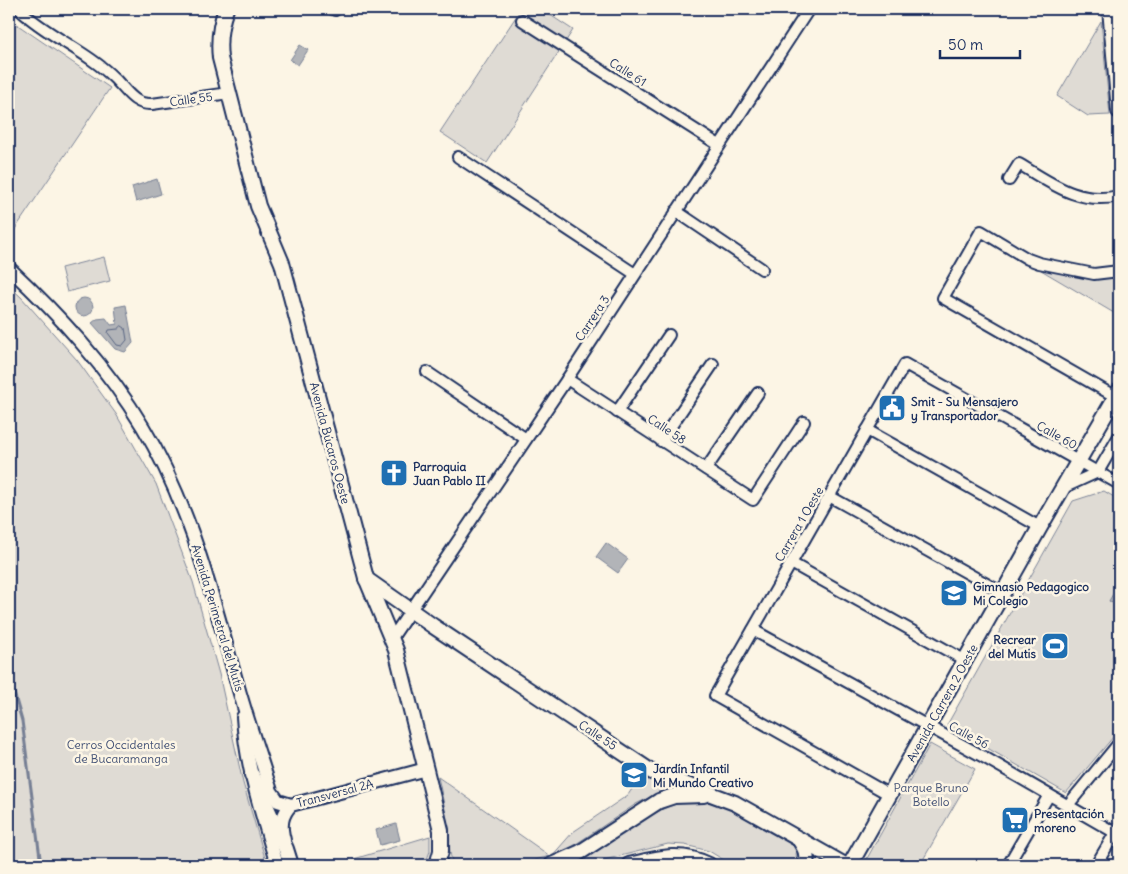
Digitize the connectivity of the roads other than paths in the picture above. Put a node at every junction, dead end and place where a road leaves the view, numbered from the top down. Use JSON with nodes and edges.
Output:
{"nodes":[{"id":1,"x":19,"y":9,"type":"edge"},
{"id":2,"x":233,"y":9,"type":"edge"},
{"id":3,"x":809,"y":9,"type":"edge"},
{"id":4,"x":1110,"y":9,"type":"edge"},
{"id":5,"x":224,"y":14,"type":"edge"},
{"id":6,"x":522,"y":20,"type":"dead end"},
{"id":7,"x":1119,"y":26,"type":"edge"},
{"id":8,"x":1116,"y":43,"type":"edge"},
{"id":9,"x":229,"y":93,"type":"junction"},
{"id":10,"x":1119,"y":111,"type":"edge"},
{"id":11,"x":720,"y":145,"type":"junction"},
{"id":12,"x":458,"y":157,"type":"dead end"},
{"id":13,"x":1010,"y":180,"type":"dead end"},
{"id":14,"x":1119,"y":196,"type":"edge"},
{"id":15,"x":676,"y":211,"type":"junction"},
{"id":16,"x":9,"y":268,"type":"edge"},
{"id":17,"x":762,"y":269,"type":"dead end"},
{"id":18,"x":1119,"y":271,"type":"edge"},
{"id":19,"x":635,"y":274,"type":"junction"},
{"id":20,"x":669,"y":335,"type":"dead end"},
{"id":21,"x":713,"y":364,"type":"dead end"},
{"id":22,"x":905,"y":364,"type":"joint"},
{"id":23,"x":427,"y":372,"type":"dead end"},
{"id":24,"x":567,"y":379,"type":"junction"},
{"id":25,"x":758,"y":393,"type":"dead end"},
{"id":26,"x":1118,"y":394,"type":"edge"},
{"id":27,"x":617,"y":412,"type":"junction"},
{"id":28,"x":804,"y":422,"type":"dead end"},
{"id":29,"x":867,"y":430,"type":"junction"},
{"id":30,"x":1119,"y":436,"type":"edge"},
{"id":31,"x":526,"y":439,"type":"junction"},
{"id":32,"x":661,"y":441,"type":"junction"},
{"id":33,"x":1078,"y":461,"type":"junction"},
{"id":34,"x":706,"y":470,"type":"junction"},
{"id":35,"x":1098,"y":472,"type":"junction"},
{"id":36,"x":1119,"y":484,"type":"edge"},
{"id":37,"x":1063,"y":488,"type":"junction"},
{"id":38,"x":829,"y":496,"type":"junction"},
{"id":39,"x":1040,"y":527,"type":"junction"},
{"id":40,"x":791,"y":563,"type":"junction"},
{"id":41,"x":366,"y":578,"type":"junction"},
{"id":42,"x":1003,"y":594,"type":"junction"},
{"id":43,"x":410,"y":611,"type":"junction"},
{"id":44,"x":753,"y":630,"type":"junction"},
{"id":45,"x":392,"y":638,"type":"junction"},
{"id":46,"x":966,"y":661,"type":"junction"},
{"id":47,"x":242,"y":698,"type":"junction"},
{"id":48,"x":929,"y":727,"type":"junction"},
{"id":49,"x":1119,"y":743,"type":"edge"},
{"id":50,"x":426,"y":768,"type":"junction"},
{"id":51,"x":252,"y":775,"type":"junction"},
{"id":52,"x":718,"y":795,"type":"junction"},
{"id":53,"x":890,"y":795,"type":"junction"},
{"id":54,"x":1049,"y":795,"type":"junction"},
{"id":55,"x":291,"y":805,"type":"junction"},
{"id":56,"x":1068,"y":805,"type":"junction"},
{"id":57,"x":1117,"y":834,"type":"edge"},
{"id":58,"x":799,"y":839,"type":"junction"},
{"id":59,"x":286,"y":849,"type":"junction"},
{"id":60,"x":277,"y":865,"type":"edge"},
{"id":61,"x":292,"y":865,"type":"edge"},
{"id":62,"x":437,"y":865,"type":"edge"},
{"id":63,"x":552,"y":865,"type":"edge"},
{"id":64,"x":629,"y":865,"type":"edge"},
{"id":65,"x":708,"y":865,"type":"edge"},
{"id":66,"x":806,"y":865,"type":"edge"},
{"id":67,"x":845,"y":865,"type":"edge"},
{"id":68,"x":850,"y":865,"type":"edge"},
{"id":69,"x":1008,"y":865,"type":"edge"},
{"id":70,"x":1096,"y":865,"type":"edge"}],
"edges":[{"from":1,"to":9,"type":"street","name":"Calle 55"},
{"from":2,"to":5,"type":"main road"},
{"from":3,"to":11,"type":"street","name":"Carrera 3"},
{"from":4,"to":7,"type":"main road"},
{"from":4,"to":8,"type":"main road"},
{"from":5,"to":9,"type":"main road","name":"Avenida Búcaros Oeste"},
{"from":6,"to":11,"type":"street","name":"Calle 61"},
{"from":8,"to":10,"type":"main road"},
{"from":9,"to":41,"type":"main road","name":"Avenida Búcaros Oeste"},
{"from":11,"to":15,"type":"street","name":"Carrera 3"},
{"from":12,"to":19,"type":"street"},
{"from":13,"to":14,"type":"street"},
{"from":15,"to":17,"type":"street"},
{"from":15,"to":19,"type":"street","name":"Carrera 3"},
{"from":16,"to":47,"type":"street","name":"Avenida Perimetral del Mutis"},
{"from":18,"to":26,"type":"street"},
{"from":19,"to":24,"type":"street","name":"Carrera 3"},
{"from":20,"to":27,"type":"street"},
{"from":21,"to":32,"type":"street"},
{"from":22,"to":29,"type":"street","name":"Carrera 1 Oeste"},
{"from":22,"to":33,"type":"street","name":"Calle 60"},
{"from":23,"to":31,"type":"street"},
{"from":24,"to":27,"type":"street","name":"Calle 58"},
{"from":24,"to":31,"type":"street","name":"Carrera 3"},
{"from":25,"to":34,"type":"street"},
{"from":26,"to":33,"type":"main road","name":"Avenida Carrera 2 Oeste"},
{"from":27,"to":32,"type":"street","name":"Calle 58"},
{"from":28,"to":34,"type":"street","name":"Calle 58"},
{"from":29,"to":38,"type":"street","name":"Carrera 1 Oeste"},
{"from":29,"to":39,"type":"street"},
{"from":30,"to":35,"type":"street"},
{"from":31,"to":43,"type":"street","name":"Carrera 3"},
{"from":32,"to":34,"type":"street","name":"Calle 58"},
{"from":33,"to":35,"type":"street","name":"Calle 60"},
{"from":33,"to":37,"type":"main road","name":"Avenida Carrera 2 Oeste"},
{"from":35,"to":36,"type":"street","name":"Calle 60"},
{"from":35,"to":37,"type":"street"},
{"from":37,"to":39,"type":"main road","name":"Avenida Carrera 2 Oeste"},
{"from":38,"to":40,"type":"street","name":"Carrera 1 Oeste"},
{"from":38,"to":42,"type":"street"},
{"from":39,"to":42,"type":"main road","name":"Avenida Carrera 2 Oeste"},
{"from":40,"to":44,"type":"street","name":"Carrera 1 Oeste"},
{"from":40,"to":46,"type":"street"},
{"from":41,"to":43,"type":"main road","name":"Calle 55"},
{"from":41,"to":45,"type":"main road","name":"Avenida Búcaros Oeste"},
{"from":42,"to":46,"type":"main road","name":"Avenida Carrera 2 Oeste"},
{"from":43,"to":45,"type":"street","name":"Carrera 3"},
{"from":43,"to":52,"type":"main road","name":"Calle 55"},
{"from":44,"to":48,"type":"street","name":"Calle 56"},
{"from":44,"to":53,"type":"street","name":"Carrera 1 Oeste"},
{"from":45,"to":50,"type":"main road","name":"Avenida Búcaros Oeste"},
{"from":46,"to":48,"type":"main road","name":"Avenida Carrera 2 Oeste"},
{"from":47,"to":51,"type":"street","name":"Avenida Perimetral del Mutis"},
{"from":47,"to":55,"type":"street","name":"Avenida Perimetral del Mutis"},
{"from":48,"to":53,"type":"main road","name":"Avenida Carrera 2 Oeste"},
{"from":48,"to":54,"type":"street","name":"Calle 56"},
{"from":49,"to":56,"type":"street"},
{"from":50,"to":55,"type":"street","name":"Transversal 2A"},
{"from":50,"to":62,"type":"main road","name":"Avenida Búcaros Oeste"},
{"from":51,"to":59,"type":"main road"},
{"from":51,"to":60,"type":"street","name":"Avenida Perimetral del Mutis"},
{"from":52,"to":58,"type":"main road","name":"Calle 55"},
{"from":52,"to":63,"type":"main road"},
{"from":53,"to":68,"type":"main road","name":"Avenida Carrera 2 Oeste"},
{"from":54,"to":56,"type":"street","name":"Calle 56"},
{"from":54,"to":69,"type":"street"},
{"from":55,"to":59,"type":"street","name":"Transversal 2A"},
{"from":56,"to":57,"type":"street","name":"Calle 56"},
{"from":57,"to":70,"type":"street"},
{"from":58,"to":66,"type":"main road"},
{"from":58,"to":67,"type":"main road","name":"Calle 55"},
{"from":59,"to":61,"type":"main road"},
{"from":64,"to":65,"type":"main road"}]}
